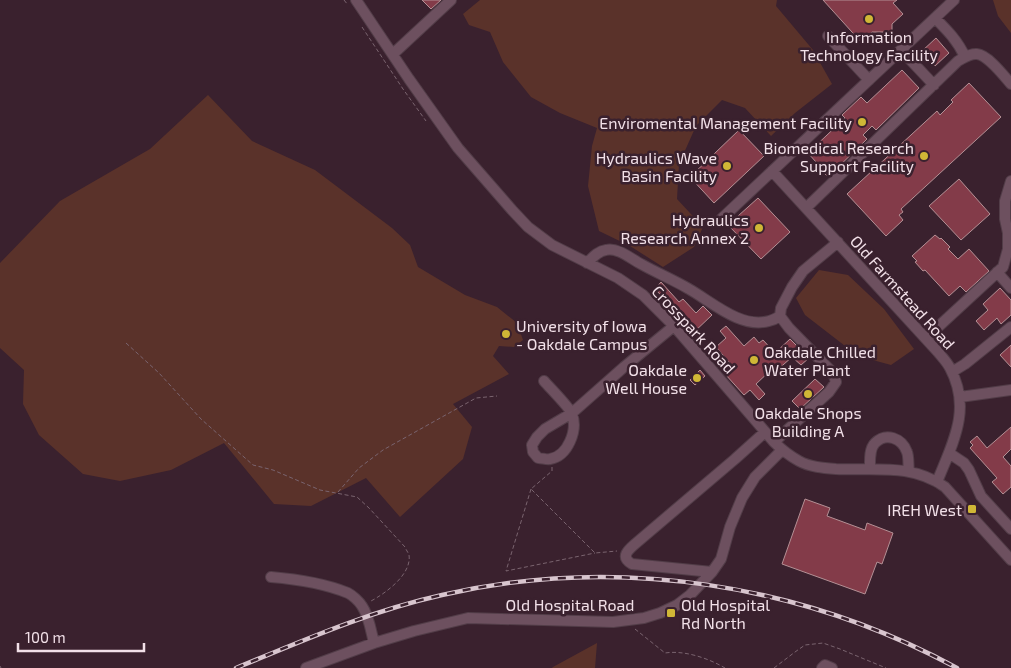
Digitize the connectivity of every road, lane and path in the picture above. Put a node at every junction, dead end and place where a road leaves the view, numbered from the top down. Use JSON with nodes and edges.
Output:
{"nodes":[{"id":1,"x":356,"y":0,"type":"edge"},
{"id":2,"x":452,"y":0,"type":"edge"},
{"id":3,"x":954,"y":0,"type":"edge"},
{"id":4,"x":935,"y":18,"type":"junction"},
{"id":5,"x":828,"y":36,"type":"dead end"},
{"id":6,"x":901,"y":50,"type":"junction"},
{"id":7,"x":393,"y":54,"type":"junction"},
{"id":8,"x":965,"y":57,"type":"junction"},
{"id":9,"x":869,"y":80,"type":"junction"},
{"id":10,"x":934,"y":84,"type":"junction"},
{"id":11,"x":1011,"y":84,"type":"edge"},
{"id":12,"x":772,"y":171,"type":"junction"},
{"id":13,"x":1011,"y":182,"type":"edge"},
{"id":14,"x":806,"y":208,"type":"junction"},
{"id":15,"x":718,"y":222,"type":"dead end"},
{"id":16,"x":838,"y":242,"type":"junction"},
{"id":17,"x":587,"y":263,"type":"junction"},
{"id":18,"x":998,"y":272,"type":"junction"},
{"id":19,"x":1011,"y":288,"type":"edge"},
{"id":20,"x":780,"y":316,"type":"junction"},
{"id":21,"x":674,"y":326,"type":"junction"},
{"id":22,"x":1011,"y":327,"type":"edge"},
{"id":23,"x":926,"y":338,"type":"junction"},
{"id":24,"x":126,"y":343,"type":"dead end"},
{"id":25,"x":952,"y":372,"type":"junction"},
{"id":26,"x":544,"y":381,"type":"dead end"},
{"id":27,"x":1011,"y":390,"type":"edge"},
{"id":28,"x":497,"y":396,"type":"dead end"},
{"id":29,"x":960,"y":397,"type":"junction"},
{"id":30,"x":572,"y":413,"type":"junction"},
{"id":31,"x":765,"y":432,"type":"junction"},
{"id":32,"x":774,"y":442,"type":"junction"},
{"id":33,"x":782,"y":450,"type":"junction"},
{"id":34,"x":949,"y":453,"type":"junction"},
{"id":35,"x":550,"y":459,"type":"junction"},
{"id":36,"x":870,"y":469,"type":"junction"},
{"id":37,"x":909,"y":472,"type":"junction"},
{"id":38,"x":937,"y":482,"type":"junction"},
{"id":39,"x":531,"y":489,"type":"junction"},
{"id":40,"x":337,"y":494,"type":"junction"},
{"id":41,"x":1011,"y":529,"type":"edge"},
{"id":42,"x":618,"y":551,"type":"dead end"},
{"id":43,"x":595,"y":553,"type":"junction"},
{"id":44,"x":1011,"y":560,"type":"edge"},
{"id":45,"x":712,"y":572,"type":"junction"},
{"id":46,"x":272,"y":577,"type":"dead end"},
{"id":47,"x":362,"y":606,"type":"junction"},
{"id":48,"x":625,"y":621,"type":"junction"},
{"id":49,"x":374,"y":643,"type":"junction"},
{"id":50,"x":306,"y":668,"type":"edge"},
{"id":51,"x":725,"y":668,"type":"edge"},
{"id":52,"x":774,"y":668,"type":"edge"},
{"id":53,"x":822,"y":668,"type":"edge"},
{"id":54,"x":832,"y":668,"type":"edge"},
{"id":55,"x":886,"y":668,"type":"edge"}],
"edges":[{"from":1,"to":7,"type":"street","name":"Crosspark Road"},
{"from":2,"to":7,"type":"street"},
{"from":3,"to":4,"type":"street"},
{"from":4,"to":6,"type":"street"},
{"from":4,"to":8,"type":"street"},
{"from":5,"to":9,"type":"street"},
{"from":6,"to":9,"type":"street"},
{"from":6,"to":10,"type":"street"},
{"from":7,"to":17,"type":"street","name":"Crosspark Road"},
{"from":8,"to":10,"type":"street"},
{"from":8,"to":11,"type":"street"},
{"from":9,"to":12,"type":"street"},
{"from":10,"to":14,"type":"street"},
{"from":12,"to":14,"type":"street","name":"Old Farmstead Road"},
{"from":12,"to":15,"type":"street"},
{"from":13,"to":18,"type":"street"},
{"from":14,"to":16,"type":"street","name":"Old Farmstead Road"},
{"from":16,"to":20,"type":"street"},
{"from":16,"to":23,"type":"street","name":"Old Farmstead Road"},
{"from":17,"to":20,"type":"street"},
{"from":17,"to":21,"type":"street","name":"Crosspark Road"},
{"from":18,"to":19,"type":"street"},
{"from":18,"to":23,"type":"street"},
{"from":20,"to":32,"type":"street"},
{"from":21,"to":30,"type":"street"},
{"from":21,"to":31,"type":"street","name":"Crosspark Road"},
{"from":22,"to":25,"type":"street"},
{"from":23,"to":25,"type":"street","name":"Old Farmstead Road"},
{"from":24,"to":40,"type":"path"},
{"from":25,"to":29,"type":"street","name":"Old Farmstead Road"},
{"from":26,"to":30,"type":"street"},
{"from":27,"to":29,"type":"street"},
{"from":28,"to":40,"type":"path"},
{"from":29,"to":34,"type":"street","name":"Old Farmstead Road"},
{"from":30,"to":35,"type":"street"},
{"from":30,"to":35,"type":"street"},
{"from":31,"to":32,"type":"street","name":"Crosspark Road"},
{"from":31,"to":45,"type":"street"},
{"from":32,"to":33,"type":"street","name":"Crosspark Road"},
{"from":33,"to":36,"type":"street","name":"Crosspark Road"},
{"from":33,"to":45,"type":"street","name":"Old Hospital Road"},
{"from":34,"to":38,"type":"street","name":"Old Farmstead Road"},
{"from":34,"to":41,"type":"street"},
{"from":35,"to":39,"type":"path"},
{"from":36,"to":37,"type":"street","name":"Crosspark Road"},
{"from":36,"to":37,"type":"street"},
{"from":37,"to":38,"type":"street","name":"Crosspark Road"},
{"from":38,"to":44,"type":"street","name":"Crosspark Road"},
{"from":39,"to":43,"type":"path"},
{"from":39,"to":43,"type":"path"},
{"from":40,"to":47,"type":"path"},
{"from":42,"to":43,"type":"path"},
{"from":45,"to":48,"type":"street","name":"Old Hospital Road"},
{"from":46,"to":47,"type":"street"},
{"from":47,"to":49,"type":"street"},
{"from":48,"to":49,"type":"street","name":"Old Hospital Road"},
{"from":48,"to":51,"type":"path"},
{"from":49,"to":50,"type":"street","name":"Old Hospital Road"},
{"from":52,"to":55,"type":"path"},
{"from":53,"to":54,"type":"street"}]}
